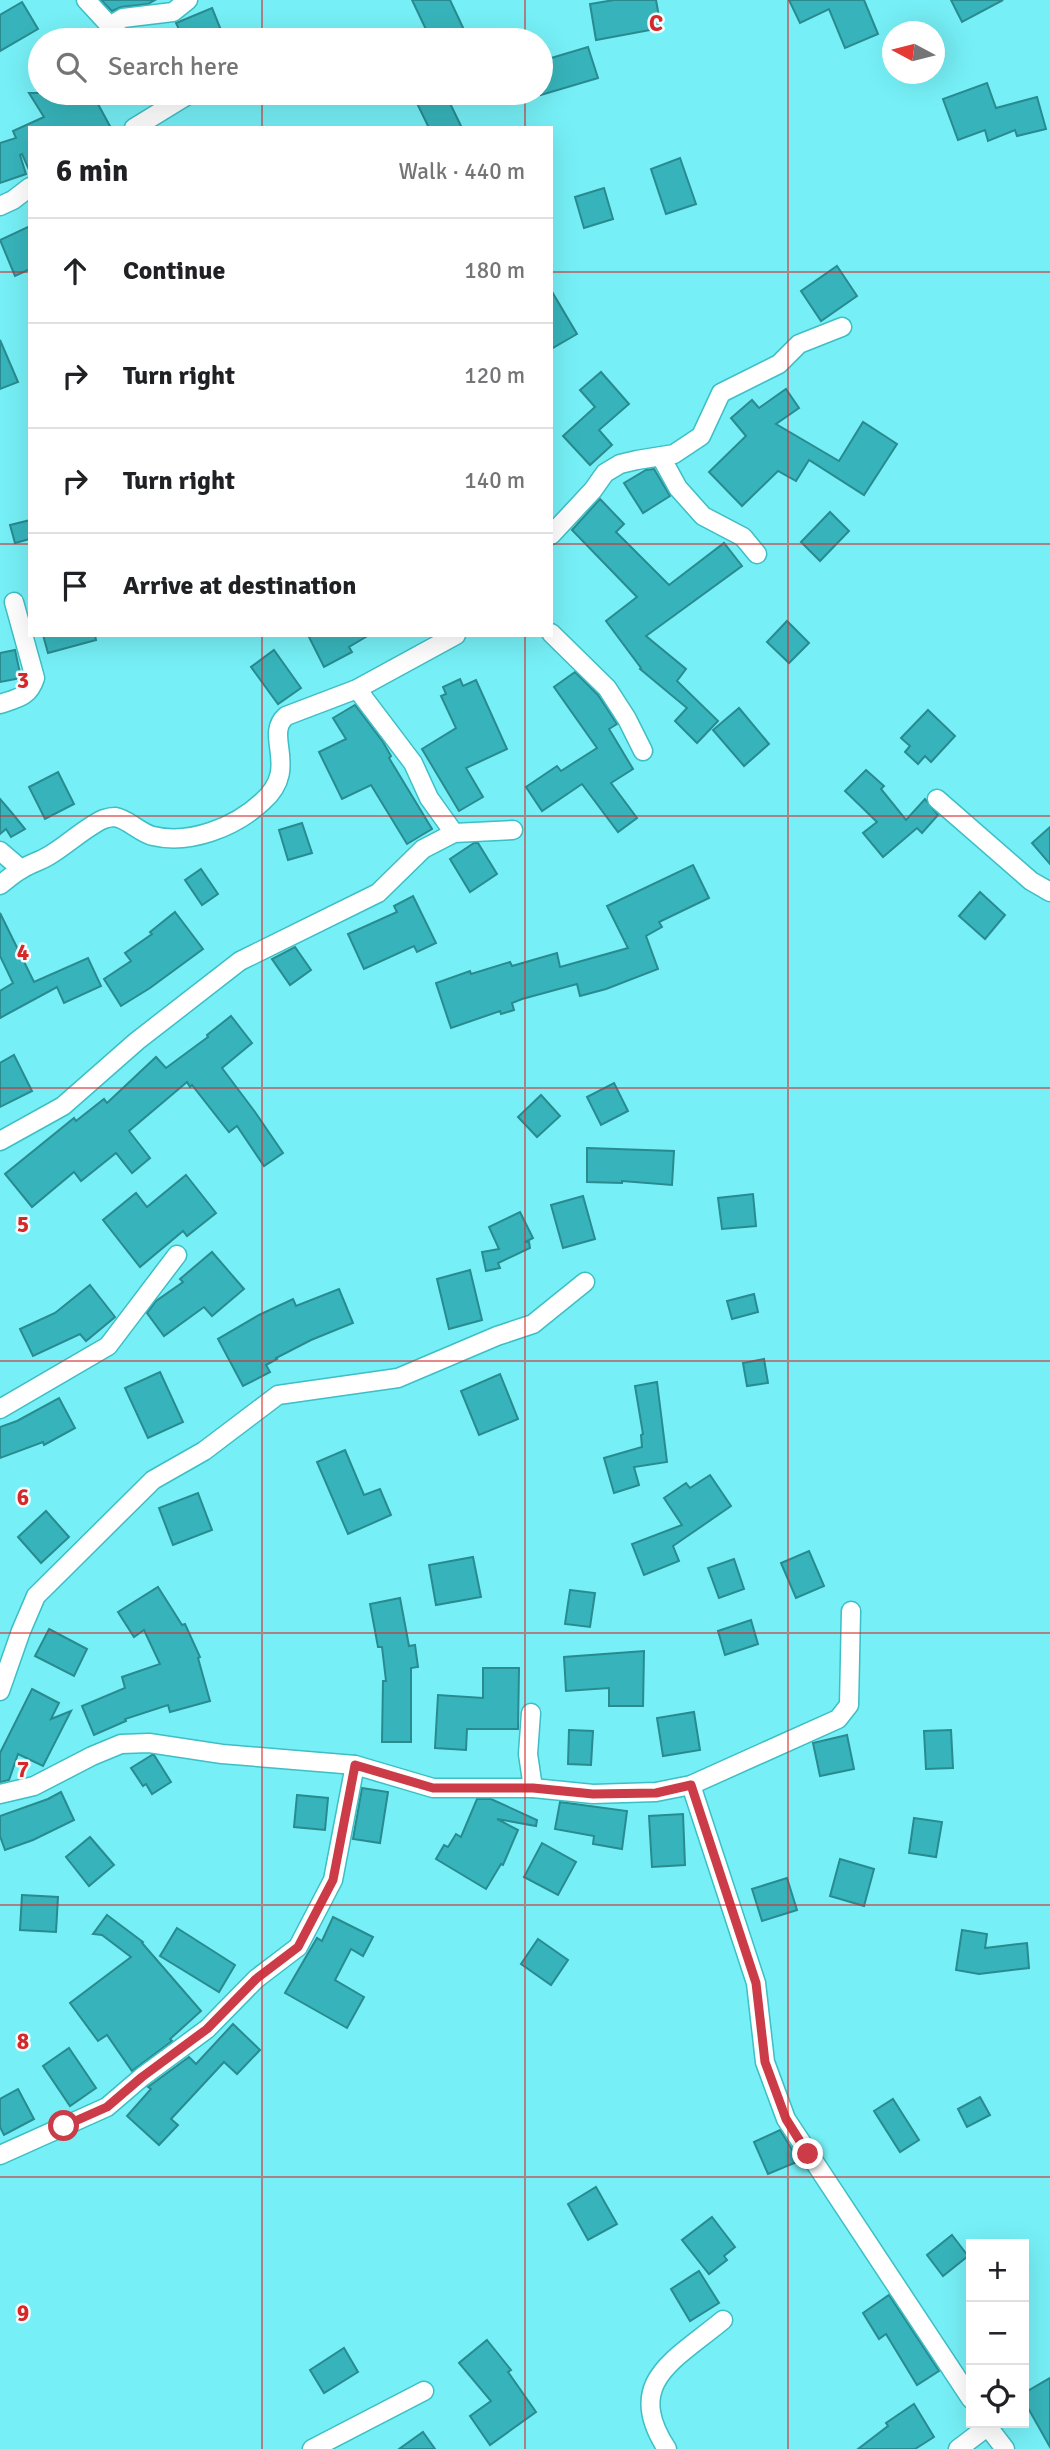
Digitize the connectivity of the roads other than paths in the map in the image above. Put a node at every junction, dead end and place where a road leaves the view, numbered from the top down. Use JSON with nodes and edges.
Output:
{"nodes":[{"id":1,"x":86,"y":0,"type":"edge"},
{"id":2,"x":188,"y":0,"type":"edge"},
{"id":3,"x":171,"y":105,"type":"edge"},
{"id":4,"x":137,"y":126,"type":"edge"},
{"id":5,"x":28,"y":189,"type":"edge"},
{"id":6,"x":0,"y":206,"type":"edge"},
{"id":7,"x":842,"y":327,"type":"dead end"},
{"id":8,"x":661,"y":457,"type":"junction"},
{"id":9,"x":553,"y":532,"type":"edge"},
{"id":10,"x":757,"y":554,"type":"dead end"},
{"id":11,"x":14,"y":602,"type":"dead end"},
{"id":12,"x":553,"y":635,"type":"edge"},
{"id":13,"x":452,"y":637,"type":"edge"},
{"id":14,"x":357,"y":690,"type":"junction"},
{"id":15,"x":0,"y":704,"type":"edge"},
{"id":16,"x":643,"y":751,"type":"dead end"},
{"id":17,"x":937,"y":799,"type":"dead end"},
{"id":18,"x":513,"y":830,"type":"dead end"},
{"id":19,"x":454,"y":833,"type":"junction"},
{"id":20,"x":0,"y":851,"type":"edge"},
{"id":21,"x":21,"y":869,"type":"junction"},
{"id":22,"x":0,"y":885,"type":"edge"},
{"id":23,"x":1050,"y":892,"type":"edge"},
{"id":24,"x":0,"y":1141,"type":"edge"},
{"id":25,"x":177,"y":1255,"type":"dead end"},
{"id":26,"x":585,"y":1282,"type":"dead end"},
{"id":27,"x":0,"y":1409,"type":"edge"},
{"id":28,"x":851,"y":1611,"type":"dead end"},
{"id":29,"x":0,"y":1691,"type":"edge"},
{"id":30,"x":531,"y":1713,"type":"dead end"},
{"id":31,"x":355,"y":1765,"type":"junction"},
{"id":32,"x":691,"y":1785,"type":"junction"},
{"id":33,"x":533,"y":1788,"type":"junction"},
{"id":34,"x":0,"y":1794,"type":"edge"},
{"id":35,"x":0,"y":2155,"type":"edge"},
{"id":36,"x":723,"y":2320,"type":"dead end"},
{"id":37,"x":424,"y":2391,"type":"dead end"},
{"id":38,"x":966,"y":2391,"type":"edge"},
{"id":39,"x":982,"y":2428,"type":"edge"},
{"id":40,"x":988,"y":2428,"type":"edge"},
{"id":41,"x":312,"y":2449,"type":"edge"},
{"id":42,"x":667,"y":2449,"type":"edge"},
{"id":43,"x":958,"y":2449,"type":"edge"},
{"id":44,"x":1005,"y":2449,"type":"edge"}],
"edges":[{"from":1,"to":2,"type":"street"},
{"from":3,"to":4,"type":"street"},
{"from":5,"to":6,"type":"street"},
{"from":7,"to":8,"type":"street"},
{"from":8,"to":9,"type":"street"},
{"from":8,"to":10,"type":"street"},
{"from":11,"to":15,"type":"street"},
{"from":12,"to":16,"type":"street"},
{"from":13,"to":14,"type":"street"},
{"from":14,"to":19,"type":"street"},
{"from":14,"to":21,"type":"street"},
{"from":17,"to":23,"type":"street"},
{"from":18,"to":19,"type":"street"},
{"from":19,"to":24,"type":"street"},
{"from":20,"to":21,"type":"street"},
{"from":21,"to":22,"type":"street"},
{"from":25,"to":27,"type":"street"},
{"from":26,"to":29,"type":"street"},
{"from":28,"to":32,"type":"street"},
{"from":30,"to":33,"type":"street"},
{"from":31,"to":33,"type":"street"},
{"from":31,"to":34,"type":"street"},
{"from":31,"to":35,"type":"street"},
{"from":32,"to":33,"type":"street"},
{"from":32,"to":38,"type":"street"},
{"from":36,"to":42,"type":"street"},
{"from":37,"to":41,"type":"street"},
{"from":39,"to":43,"type":"street"},
{"from":40,"to":44,"type":"street"}]}
